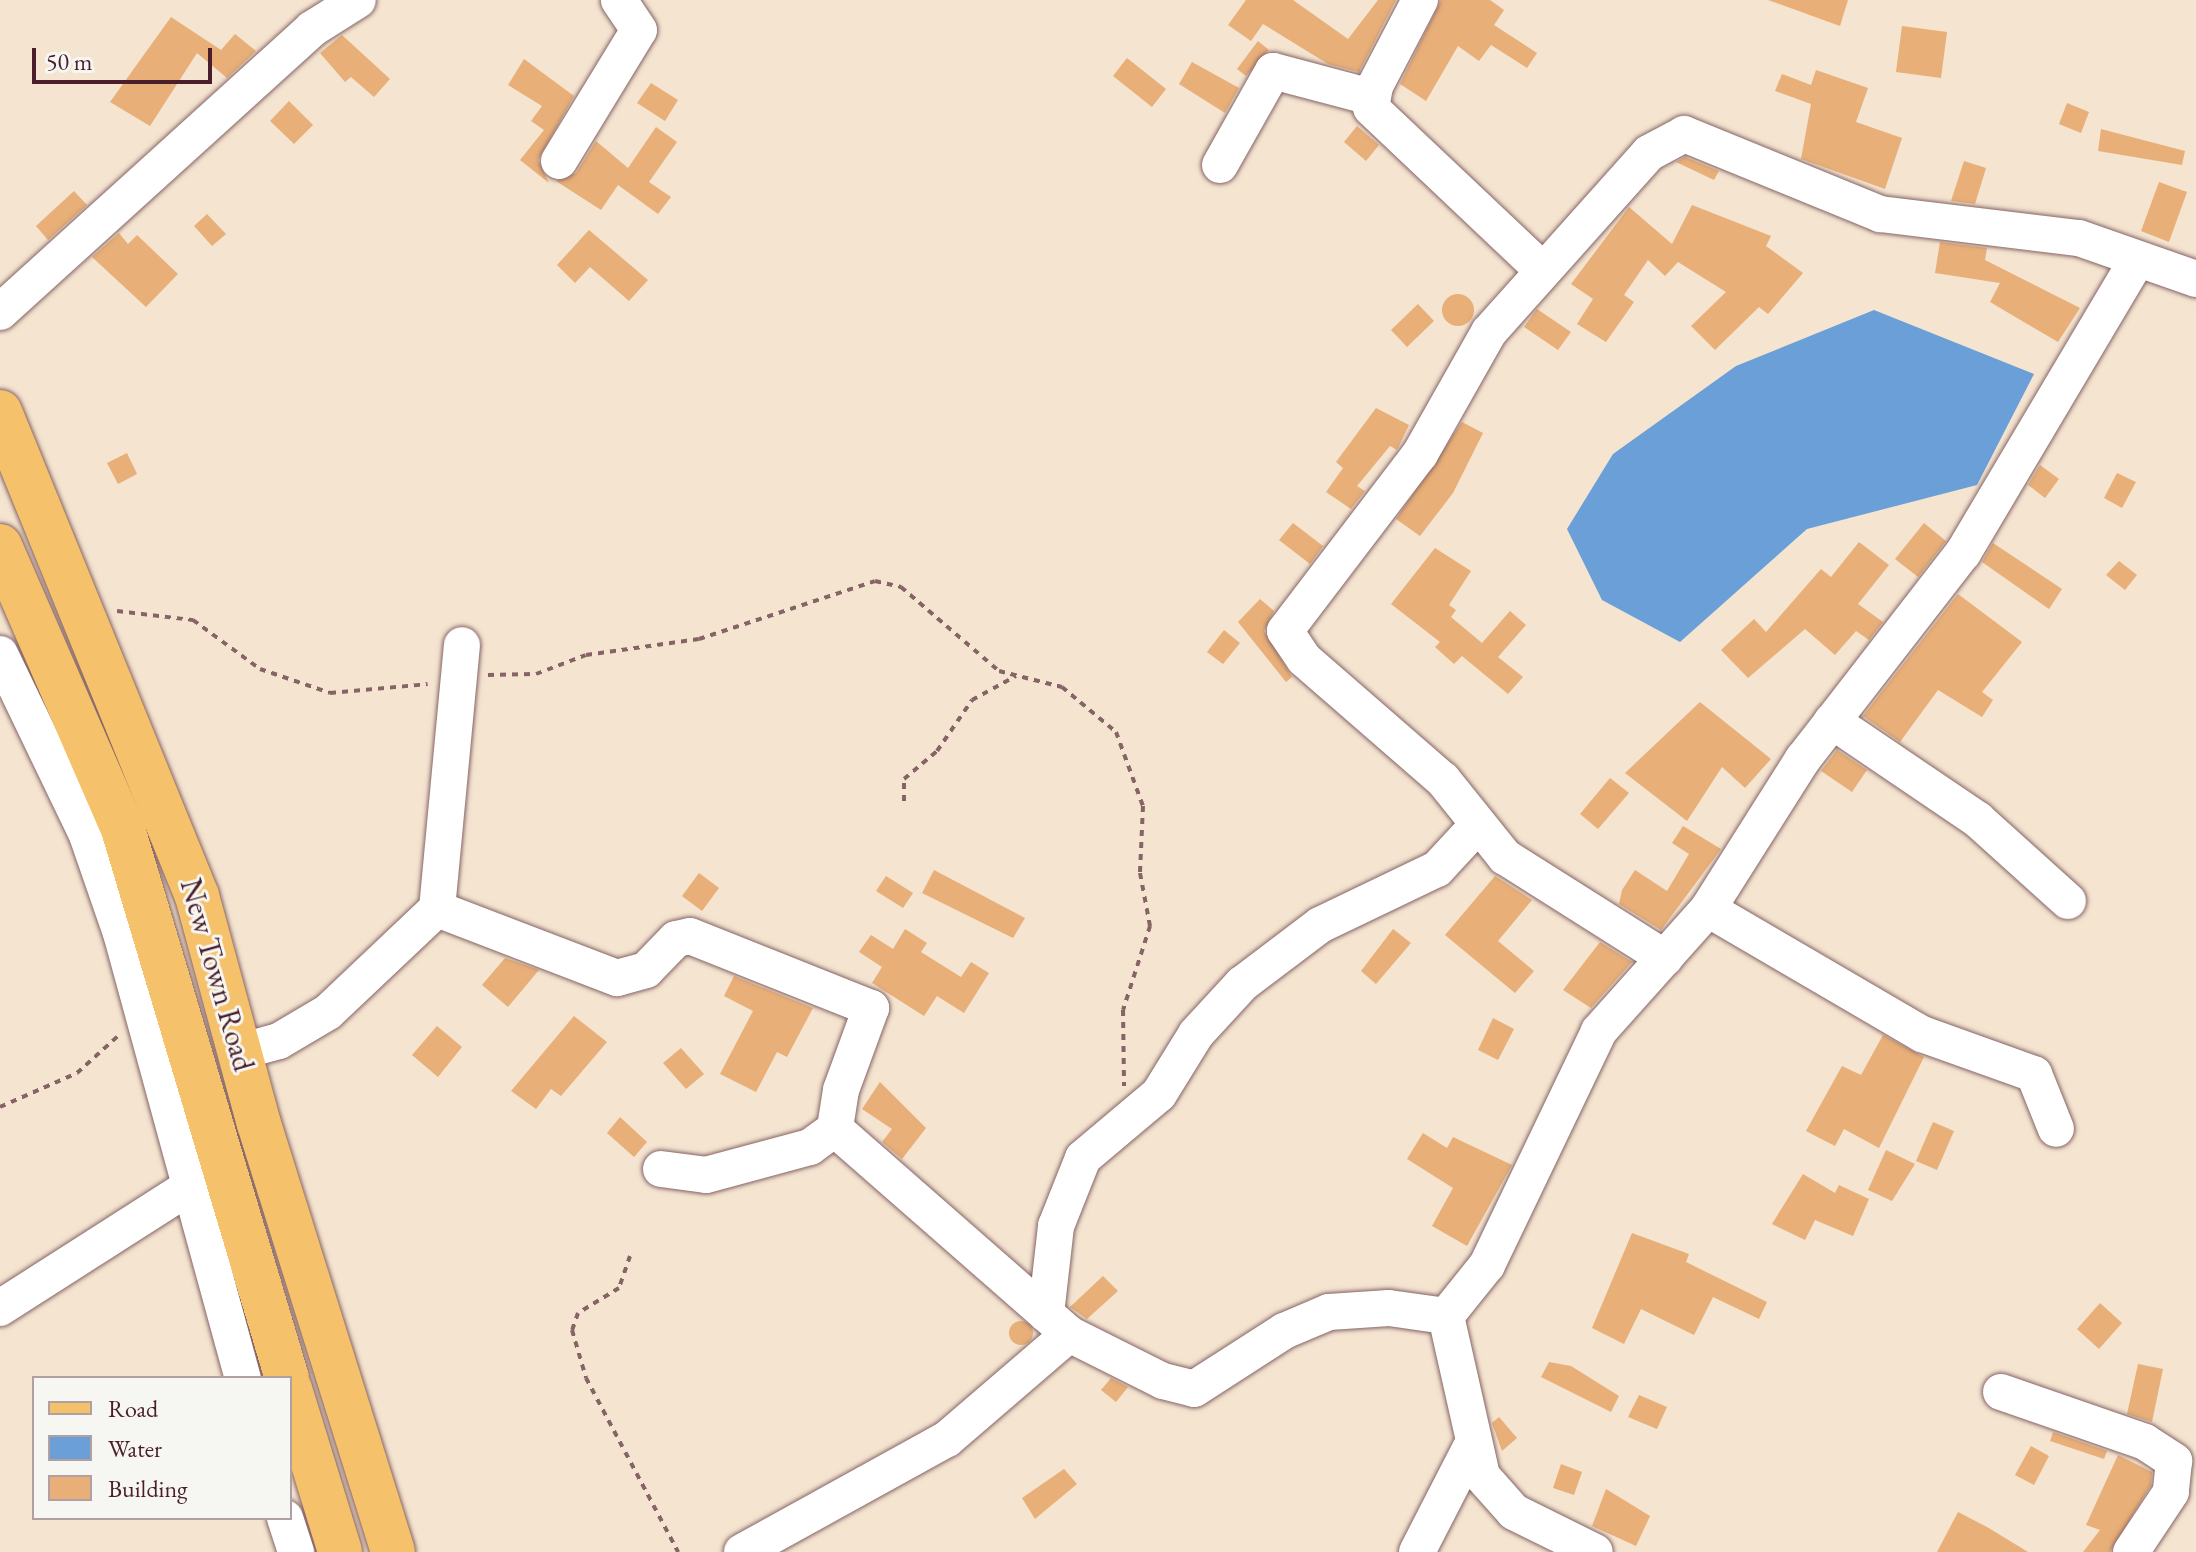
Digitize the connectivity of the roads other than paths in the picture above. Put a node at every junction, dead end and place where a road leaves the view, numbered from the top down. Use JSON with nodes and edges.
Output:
{"nodes":[{"id":1,"x":358,"y":0,"type":"edge"},
{"id":2,"x":619,"y":0,"type":"edge"},
{"id":3,"x":1420,"y":0,"type":"edge"},
{"id":4,"x":1371,"y":97,"type":"junction"},
{"id":5,"x":559,"y":161,"type":"dead end"},
{"id":6,"x":1220,"y":165,"type":"dead end"},
{"id":7,"x":2136,"y":262,"type":"junction"},
{"id":8,"x":1540,"y":268,"type":"junction"},
{"id":9,"x":2196,"y":279,"type":"edge"},
{"id":10,"x":0,"y":312,"type":"edge"},
{"id":11,"x":0,"y":412,"type":"edge"},
{"id":12,"x":0,"y":546,"type":"edge"},
{"id":13,"x":0,"y":654,"type":"edge"},
{"id":14,"x":469,"y":660,"type":"road end"},
{"id":15,"x":1832,"y":721,"type":"junction"},
{"id":16,"x":1475,"y":828,"type":"junction"},
{"id":17,"x":2068,"y":901,"type":"dead end"},
{"id":18,"x":437,"y":909,"type":"junction"},
{"id":19,"x":1708,"y":909,"type":"junction"},
{"id":20,"x":1665,"y":958,"type":"junction"},
{"id":21,"x":239,"y":1052,"type":"junction"},
{"id":22,"x":835,"y":1129,"type":"junction"},
{"id":23,"x":2056,"y":1129,"type":"dead end"},
{"id":24,"x":661,"y":1169,"type":"dead end"},
{"id":25,"x":189,"y":1187,"type":"junction"},
{"id":26,"x":0,"y":1308,"type":"edge"},
{"id":27,"x":1446,"y":1316,"type":"junction"},
{"id":28,"x":1057,"y":1324,"type":"junction"},
{"id":29,"x":242,"y":1376,"type":"edge"},
{"id":30,"x":286,"y":1376,"type":"edge"},
{"id":31,"x":2001,"y":1392,"type":"dead end"},
{"id":32,"x":292,"y":1396,"type":"edge"},
{"id":33,"x":1470,"y":1449,"type":"junction"},
{"id":34,"x":286,"y":1520,"type":"edge"},
{"id":35,"x":296,"y":1552,"type":"edge"},
{"id":36,"x":340,"y":1552,"type":"edge"},
{"id":37,"x":393,"y":1552,"type":"edge"},
{"id":38,"x":742,"y":1552,"type":"edge"},
{"id":39,"x":1417,"y":1552,"type":"edge"},
{"id":40,"x":1595,"y":1552,"type":"edge"},
{"id":41,"x":2131,"y":1552,"type":"edge"}],
"edges":[{"from":1,"to":10,"type":"street"},
{"from":2,"to":5,"type":"street"},
{"from":3,"to":4,"type":"street"},
{"from":4,"to":6,"type":"street"},
{"from":4,"to":8,"type":"street"},
{"from":7,"to":8,"type":"street"},
{"from":7,"to":9,"type":"street"},
{"from":7,"to":15,"type":"street"},
{"from":8,"to":16,"type":"street"},
{"from":11,"to":21,"type":"main road","name":"New Town Road"},
{"from":12,"to":30,"type":"main road","name":"New Town Road"},
{"from":13,"to":25,"type":"street"},
{"from":14,"to":18,"type":"street"},
{"from":15,"to":17,"type":"street"},
{"from":15,"to":19,"type":"street"},
{"from":16,"to":20,"type":"street"},
{"from":16,"to":28,"type":"street"},
{"from":18,"to":21,"type":"street"},
{"from":18,"to":22,"type":"street"},
{"from":19,"to":20,"type":"street"},
{"from":19,"to":23,"type":"street"},
{"from":20,"to":27,"type":"street"},
{"from":21,"to":37,"type":"main road","name":"New Town Road"},
{"from":22,"to":24,"type":"street"},
{"from":22,"to":28,"type":"street"},
{"from":25,"to":26,"type":"street"},
{"from":25,"to":29,"type":"street"},
{"from":27,"to":28,"type":"street"},
{"from":27,"to":33,"type":"street"},
{"from":28,"to":38,"type":"street"},
{"from":31,"to":41,"type":"street"},
{"from":32,"to":36,"type":"main road"},
{"from":33,"to":39,"type":"street"},
{"from":33,"to":40,"type":"street"},
{"from":34,"to":35,"type":"street"}]}
